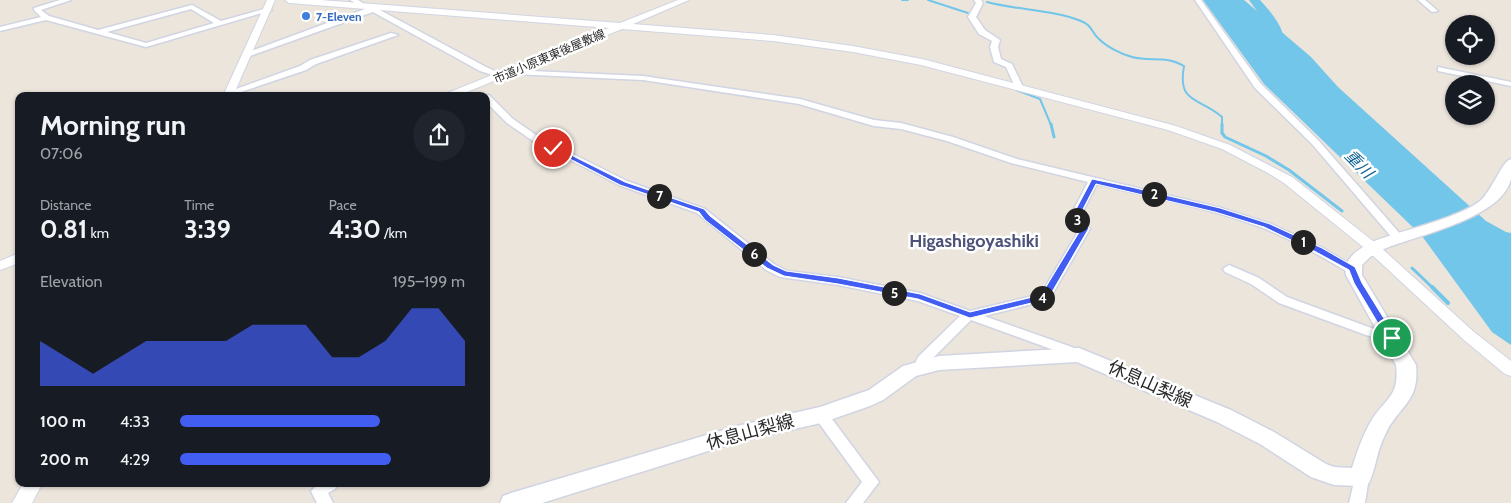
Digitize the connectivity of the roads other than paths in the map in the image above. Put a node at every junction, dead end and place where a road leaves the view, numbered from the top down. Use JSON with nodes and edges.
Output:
{"nodes":[{"id":1,"x":68,"y":0,"type":"edge"},
{"id":2,"x":289,"y":0,"type":"edge"},
{"id":3,"x":353,"y":0,"type":"edge"},
{"id":4,"x":684,"y":0,"type":"edge"},
{"id":5,"x":977,"y":0,"type":"edge"},
{"id":6,"x":1198,"y":0,"type":"edge"},
{"id":7,"x":1421,"y":0,"type":"edge"},
{"id":8,"x":269,"y":5,"type":"edge"},
{"id":9,"x":364,"y":6,"type":"junction"},
{"id":10,"x":375,"y":8,"type":"junction"},
{"id":11,"x":1434,"y":11,"type":"dead end"},
{"id":12,"x":46,"y":18,"type":"junction"},
{"id":13,"x":220,"y":24,"type":"junction"},
{"id":14,"x":620,"y":26,"type":"junction"},
{"id":15,"x":0,"y":29,"type":"edge"},
{"id":16,"x":99,"y":32,"type":"junction"},
{"id":17,"x":394,"y":35,"type":"dead end"},
{"id":18,"x":247,"y":54,"type":"junction"},
{"id":19,"x":1440,"y":70,"type":"dead end"},
{"id":20,"x":513,"y":72,"type":"junction"},
{"id":21,"x":502,"y":76,"type":"junction"},
{"id":22,"x":1511,"y":84,"type":"edge"},
{"id":23,"x":475,"y":86,"type":"junction"},
{"id":24,"x":1018,"y":88,"type":"junction"},
{"id":25,"x":230,"y":92,"type":"edge"},
{"id":26,"x":237,"y":92,"type":"edge"},
{"id":27,"x":459,"y":92,"type":"edge"},
{"id":28,"x":481,"y":92,"type":"edge"},
{"id":29,"x":490,"y":101,"type":"edge"},
{"id":30,"x":1510,"y":166,"type":"edge"},
{"id":31,"x":1094,"y":181,"type":"junction"},
{"id":32,"x":1400,"y":238,"type":"junction"},
{"id":33,"x":1373,"y":248,"type":"junction"},
{"id":34,"x":15,"y":259,"type":"edge"},
{"id":35,"x":0,"y":266,"type":"edge"},
{"id":36,"x":1229,"y":269,"type":"dead end"},
{"id":37,"x":1352,"y":269,"type":"junction"},
{"id":38,"x":970,"y":315,"type":"junction"},
{"id":39,"x":1392,"y":338,"type":"junction"},
{"id":40,"x":1079,"y":355,"type":"junction"},
{"id":41,"x":920,"y":368,"type":"junction"},
{"id":42,"x":1511,"y":370,"type":"edge"},
{"id":43,"x":821,"y":414,"type":"junction"},
{"id":44,"x":1361,"y":477,"type":"junction"},
{"id":45,"x":31,"y":487,"type":"edge"},
{"id":46,"x":325,"y":487,"type":"edge"},
{"id":47,"x":22,"y":503,"type":"edge"},
{"id":48,"x":325,"y":503,"type":"edge"},
{"id":49,"x":511,"y":503,"type":"edge"},
{"id":50,"x":854,"y":503,"type":"edge"},
{"id":51,"x":1357,"y":503,"type":"edge"}],
"edges":[{"from":1,"to":12,"type":"street"},
{"from":2,"to":9,"type":"street"},
{"from":3,"to":9,"type":"street"},
{"from":4,"to":14,"type":"street","name":"市道小原東東後屋敷線"},
{"from":5,"to":24,"type":"street"},
{"from":6,"to":32,"type":"street"},
{"from":7,"to":11,"type":"street"},
{"from":8,"to":13,"type":"street"},
{"from":8,"to":18,"type":"street"},
{"from":9,"to":10,"type":"street"},
{"from":10,"to":14,"type":"street"},
{"from":10,"to":18,"type":"street"},
{"from":10,"to":21,"type":"street"},
{"from":12,"to":15,"type":"street"},
{"from":12,"to":16,"type":"street"},
{"from":13,"to":16,"type":"street"},
{"from":13,"to":16,"type":"street"},
{"from":14,"to":20,"type":"street","name":"市道小原東東後屋敷線"},
{"from":14,"to":24,"type":"street"},
{"from":17,"to":26,"type":"street"},
{"from":18,"to":25,"type":"street"},
{"from":19,"to":22,"type":"street"},
{"from":20,"to":21,"type":"street","name":"市道小原東東後屋敷線"},
{"from":20,"to":31,"type":"street"},
{"from":21,"to":23,"type":"street","name":"市道小原東東後屋敷線"},
{"from":23,"to":27,"type":"street","name":"市道小原東東後屋敷線"},
{"from":23,"to":28,"type":"street"},
{"from":24,"to":33,"type":"street"},
{"from":29,"to":38,"type":"street"},
{"from":30,"to":32,"type":"main road"},
{"from":31,"to":37,"type":"street"},
{"from":31,"to":38,"type":"street"},
{"from":32,"to":33,"type":"main road"},
{"from":33,"to":37,"type":"main road"},
{"from":33,"to":42,"type":"street"},
{"from":34,"to":35,"type":"street"},
{"from":36,"to":39,"type":"street"},
{"from":37,"to":39,"type":"main road"},
{"from":38,"to":40,"type":"street"},
{"from":38,"to":41,"type":"street"},
{"from":39,"to":44,"type":"main road"},
{"from":40,"to":41,"type":"main road","name":"休息山梨線"},
{"from":40,"to":44,"type":"main road","name":"休息山梨線"},
{"from":41,"to":43,"type":"main road","name":"休息山梨線"},
{"from":43,"to":49,"type":"main road","name":"休息山梨線"},
{"from":43,"to":50,"type":"street"},
{"from":44,"to":51,"type":"street"},
{"from":45,"to":47,"type":"street"},
{"from":46,"to":48,"type":"street"}]}
